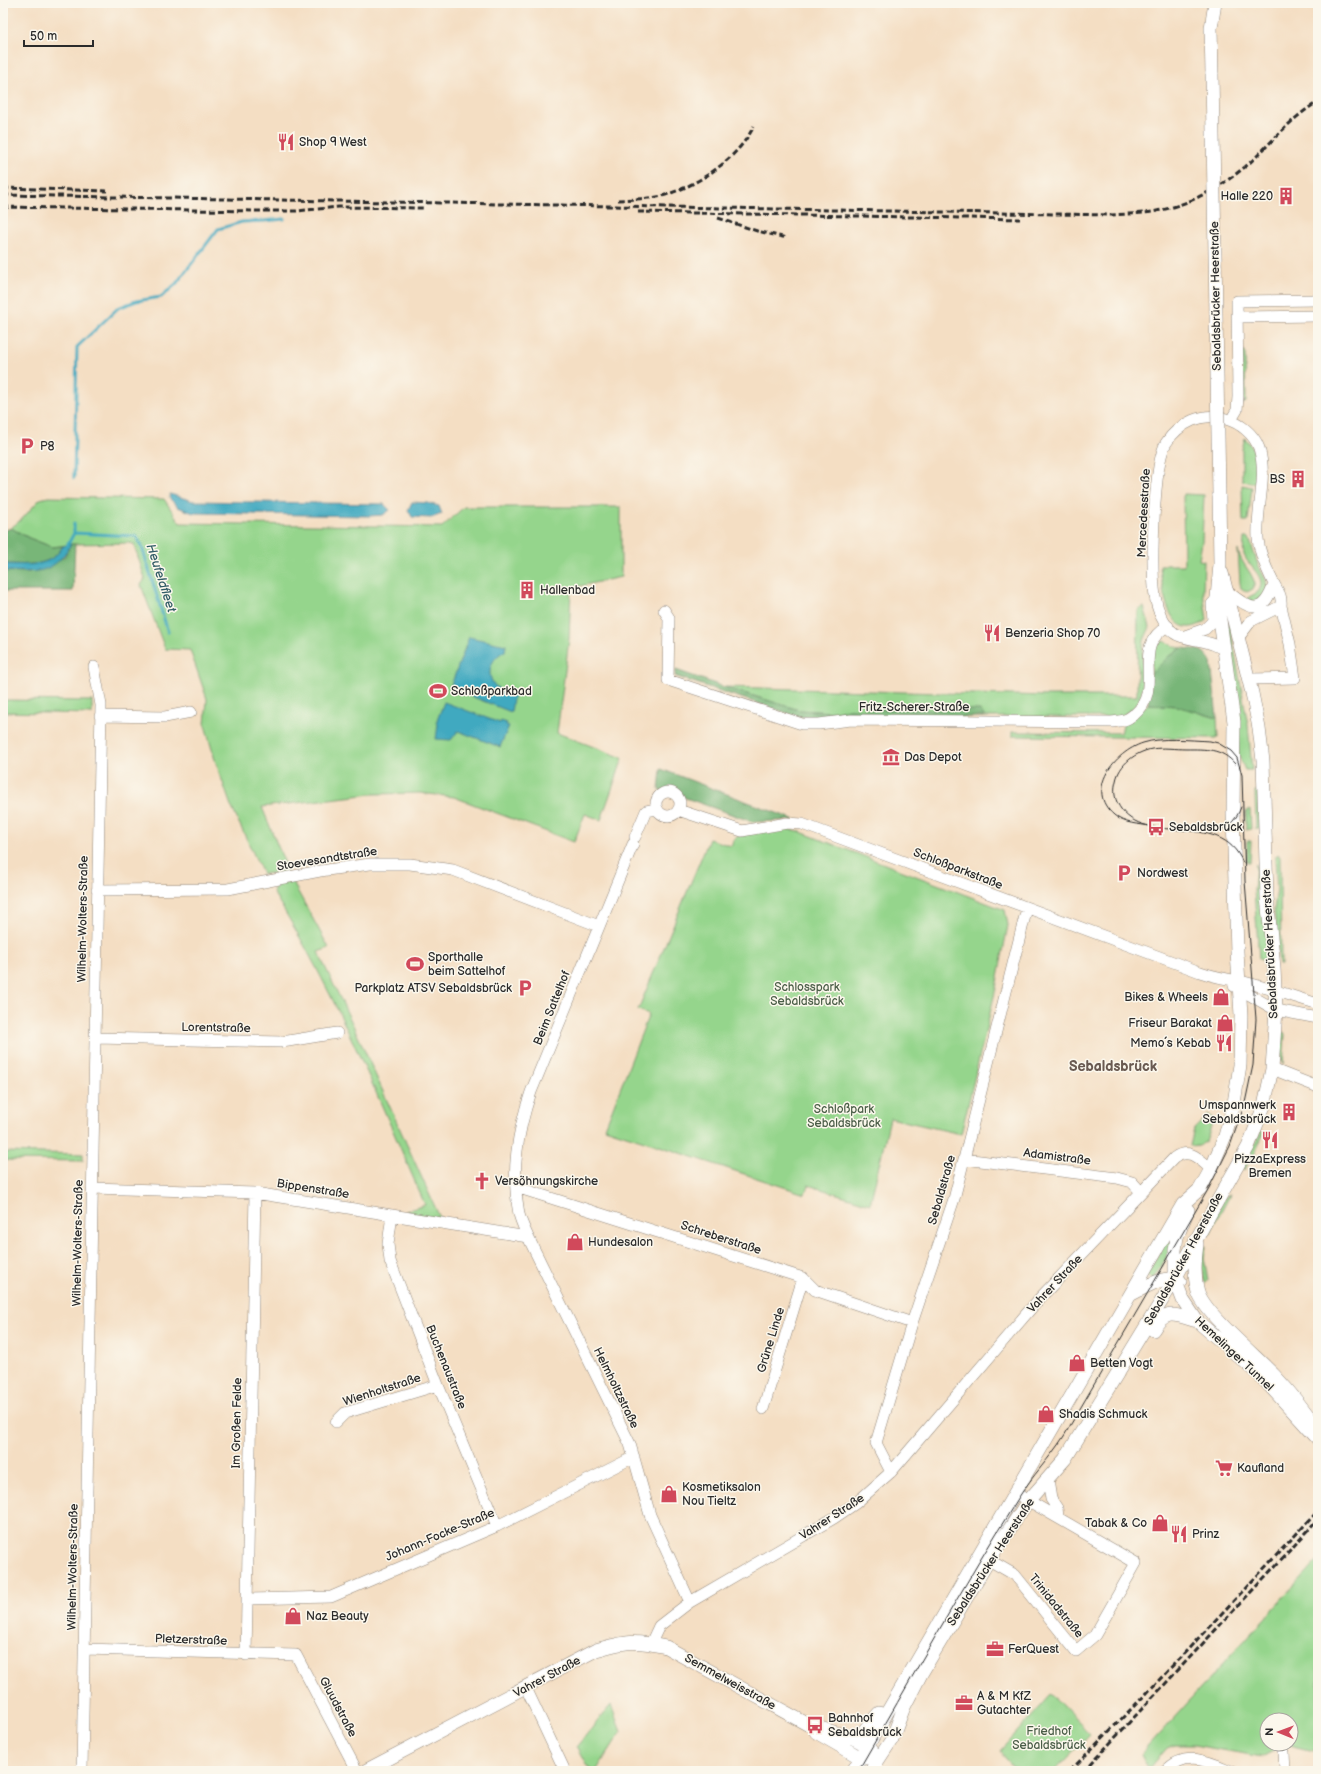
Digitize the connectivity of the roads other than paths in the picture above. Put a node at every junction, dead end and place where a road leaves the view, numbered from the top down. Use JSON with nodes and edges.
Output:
{"nodes":[{"id":1,"x":1205,"y":3,"type":"edge"},
{"id":2,"x":1215,"y":3,"type":"edge"},
{"id":3,"x":1211,"y":28,"type":"junction"},
{"id":4,"x":1318,"y":300,"type":"edge"},
{"id":5,"x":1318,"y":316,"type":"edge"},
{"id":6,"x":1237,"y":317,"type":"junction"},
{"id":7,"x":1231,"y":420,"type":"junction"},
{"id":8,"x":1274,"y":584,"type":"junction"},
{"id":9,"x":1222,"y":594,"type":"junction"},
{"id":10,"x":1281,"y":606,"type":"junction"},
{"id":11,"x":664,"y":610,"type":"dead end"},
{"id":12,"x":1168,"y":626,"type":"junction"},
{"id":13,"x":1182,"y":636,"type":"junction"},
{"id":14,"x":1238,"y":638,"type":"junction"},
{"id":15,"x":1223,"y":649,"type":"junction"},
{"id":16,"x":94,"y":667,"type":"dead end"},
{"id":17,"x":1249,"y":679,"type":"junction"},
{"id":18,"x":191,"y":712,"type":"dead end"},
{"id":19,"x":100,"y":716,"type":"junction"},
{"id":20,"x":657,"y":809,"type":"junction"},
{"id":21,"x":678,"y":810,"type":"junction"},
{"id":22,"x":97,"y":890,"type":"junction"},
{"id":23,"x":1027,"y":908,"type":"junction"},
{"id":24,"x":599,"y":926,"type":"junction"},
{"id":25,"x":1235,"y":984,"type":"junction"},
{"id":26,"x":1275,"y":991,"type":"junction"},
{"id":27,"x":1318,"y":1004,"type":"edge"},
{"id":28,"x":1276,"y":1010,"type":"junction"},
{"id":29,"x":1318,"y":1018,"type":"edge"},
{"id":30,"x":337,"y":1033,"type":"dead end"},
{"id":31,"x":95,"y":1038,"type":"junction"},
{"id":32,"x":1272,"y":1069,"type":"junction"},
{"id":33,"x":1318,"y":1087,"type":"edge"},
{"id":34,"x":964,"y":1159,"type":"junction"},
{"id":35,"x":1211,"y":1169,"type":"junction"},
{"id":36,"x":516,"y":1187,"type":"junction"},
{"id":37,"x":92,"y":1188,"type":"junction"},
{"id":38,"x":1200,"y":1189,"type":"junction"},
{"id":39,"x":255,"y":1192,"type":"junction"},
{"id":40,"x":1141,"y":1192,"type":"junction"},
{"id":41,"x":392,"y":1215,"type":"junction"},
{"id":42,"x":528,"y":1237,"type":"junction"},
{"id":43,"x":1198,"y":1238,"type":"junction"},
{"id":44,"x":803,"y":1278,"type":"junction"},
{"id":45,"x":1176,"y":1279,"type":"junction"},
{"id":46,"x":1198,"y":1292,"type":"junction"},
{"id":47,"x":1132,"y":1294,"type":"junction"},
{"id":48,"x":1197,"y":1321,"type":"junction"},
{"id":49,"x":912,"y":1323,"type":"junction"},
{"id":50,"x":1120,"y":1371,"type":"junction"},
{"id":51,"x":438,"y":1386,"type":"junction"},
{"id":52,"x":763,"y":1409,"type":"dead end"},
{"id":53,"x":336,"y":1422,"type":"dead end"},
{"id":54,"x":1318,"y":1430,"type":"edge"},
{"id":55,"x":1318,"y":1439,"type":"edge"},
{"id":56,"x":634,"y":1457,"type":"junction"},
{"id":57,"x":891,"y":1472,"type":"junction"},
{"id":58,"x":1048,"y":1480,"type":"junction"},
{"id":59,"x":1015,"y":1493,"type":"junction"},
{"id":60,"x":1028,"y":1501,"type":"junction"},
{"id":61,"x":1058,"y":1517,"type":"junction"},
{"id":62,"x":497,"y":1526,"type":"junction"},
{"id":63,"x":989,"y":1560,"type":"junction"},
{"id":64,"x":247,"y":1599,"type":"junction"},
{"id":65,"x":690,"y":1602,"type":"junction"},
{"id":66,"x":651,"y":1643,"type":"junction"},
{"id":67,"x":85,"y":1649,"type":"junction"},
{"id":68,"x":246,"y":1655,"type":"junction"},
{"id":69,"x":296,"y":1655,"type":"joint"},
{"id":70,"x":526,"y":1688,"type":"junction"},
{"id":71,"x":889,"y":1708,"type":"junction"},
{"id":72,"x":807,"y":1724,"type":"junction"},
{"id":73,"x":853,"y":1738,"type":"junction"},
{"id":74,"x":868,"y":1746,"type":"junction"},
{"id":75,"x":1284,"y":1752,"type":"dead end"},
{"id":76,"x":861,"y":1758,"type":"junction"},
{"id":77,"x":880,"y":1758,"type":"junction"},
{"id":78,"x":82,"y":1771,"type":"edge"},
{"id":79,"x":357,"y":1771,"type":"edge"},
{"id":80,"x":365,"y":1771,"type":"edge"},
{"id":81,"x":565,"y":1771,"type":"edge"},
{"id":82,"x":854,"y":1771,"type":"edge"},
{"id":83,"x":871,"y":1771,"type":"edge"},
{"id":84,"x":1166,"y":1771,"type":"edge"},
{"id":85,"x":1231,"y":1771,"type":"edge"},
{"id":86,"x":1285,"y":1771,"type":"edge"}],
"edges":[{"from":1,"to":3,"type":"main road","name":"Sebaldsbrücker Heerstraße"},
{"from":2,"to":3,"type":"main road","name":"Sebaldsbrücker Heerstraße"},
{"from":3,"to":9,"type":"main road","name":"Sebaldsbrücker Heerstraße","bridge":true},
{"from":4,"to":6,"type":"street"},
{"from":5,"to":6,"type":"street"},
{"from":6,"to":7,"type":"street"},
{"from":7,"to":8,"type":"street","name":"Mercedesstraße"},
{"from":7,"to":12,"type":"street","name":"Mercedesstraße"},
{"from":8,"to":9,"type":"street"},
{"from":8,"to":10,"type":"street","name":"Mercedesstraße"},
{"from":9,"to":13,"type":"street"},
{"from":9,"to":14,"type":"main road","name":"Sebaldsbrücker Heerstraße"},
{"from":9,"to":15,"type":"main road","name":"Sebaldsbrücker Heerstraße"},
{"from":10,"to":14,"type":"street"},
{"from":10,"to":17,"type":"street","name":"Mercedesstraße"},
{"from":11,"to":12,"type":"street","name":"Fritz-Scherer-Straße"},
{"from":12,"to":13,"type":"street","name":"Mercedesstraße"},
{"from":13,"to":15,"type":"street","name":"Mercedesstraße"},
{"from":14,"to":17,"type":"main road","name":"Sebaldsbrücker Heerstraße"},
{"from":15,"to":25,"type":"main road","name":"Sebaldsbrücker Heerstraße"},
{"from":16,"to":19,"type":"street","name":"Wilhelm-Wolters-Straße"},
{"from":17,"to":26,"type":"main road","name":"Sebaldsbrücker Heerstraße"},
{"from":18,"to":19,"type":"street"},
{"from":19,"to":22,"type":"street","name":"Wilhelm-Wolters-Straße"},
{"from":20,"to":21,"type":"street"},
{"from":20,"to":21,"type":"street"},
{"from":20,"to":24,"type":"street","name":"Beim Sattelhof"},
{"from":21,"to":23,"type":"street","name":"Schloßparkstraße"},
{"from":22,"to":24,"type":"street","name":"Stoevesandtstraße"},
{"from":22,"to":31,"type":"street","name":"Wilhelm-Wolters-Straße"},
{"from":23,"to":25,"type":"street","name":"Schloßparkstraße"},
{"from":23,"to":34,"type":"street","name":"Sebaldstraße"},
{"from":24,"to":36,"type":"street","name":"Beim Sattelhof"},
{"from":25,"to":26,"type":"street"},
{"from":25,"to":28,"type":"street"},
{"from":25,"to":35,"type":"main road","name":"Sebaldsbrücker Heerstraße"},
{"from":26,"to":27,"type":"street"},
{"from":26,"to":28,"type":"main road","name":"Sebaldsbrücker Heerstraße"},
{"from":28,"to":29,"type":"street"},
{"from":28,"to":32,"type":"main road","name":"Sebaldsbrücker Heerstraße"},
{"from":30,"to":31,"type":"street","name":"Lorentstraße"},
{"from":31,"to":37,"type":"street","name":"Wilhelm-Wolters-Straße"},
{"from":32,"to":33,"type":"street"},
{"from":32,"to":43,"type":"main road","name":"Sebaldsbrücker Heerstraße"},
{"from":34,"to":40,"type":"street","name":"Adamistraße"},
{"from":34,"to":49,"type":"street","name":"Sebaldstraße"},
{"from":35,"to":38,"type":"main road","name":"Sebaldsbrücker Heerstraße"},
{"from":35,"to":40,"type":"street","name":"Vahrer Straße"},
{"from":36,"to":42,"type":"street","name":"Helmholtzstraße"},
{"from":36,"to":44,"type":"street","name":"Schreberstraße"},
{"from":37,"to":39,"type":"street","name":"Bippenstraße"},
{"from":37,"to":67,"type":"street","name":"Wilhelm-Wolters-Straße"},
{"from":38,"to":45,"type":"main road","name":"Hemelinger Tunnel"},
{"from":38,"to":47,"type":"main road","name":"Sebaldsbrücker Heerstraße"},
{"from":39,"to":41,"type":"street","name":"Bippenstraße"},
{"from":39,"to":64,"type":"street","name":"Im Großen Felde"},
{"from":40,"to":57,"type":"street","name":"Vahrer Straße"},
{"from":41,"to":42,"type":"street","name":"Bippenstraße"},
{"from":41,"to":51,"type":"street","name":"Buchenaustraße"},
{"from":42,"to":56,"type":"street","name":"Helmholtzstraße"},
{"from":43,"to":45,"type":"main road","name":"Sebaldsbrücker Heerstraße"},
{"from":43,"to":46,"type":"main road","name":"Hemelinger Tunnel"},
{"from":44,"to":49,"type":"street","name":"Schreberstraße"},
{"from":44,"to":52,"type":"street","name":"Grüne Linde"},
{"from":45,"to":46,"type":"main road"},
{"from":45,"to":47,"type":"main road"},
{"from":45,"to":48,"type":"main road","name":"Hemelinger Tunnel"},
{"from":45,"to":50,"type":"main road","name":"Sebaldsbrücker Heerstraße"},
{"from":46,"to":54,"type":"main road","name":"Hemelinger Tunnel"},
{"from":47,"to":59,"type":"main road","name":"Sebaldsbrücker Heerstraße"},
{"from":48,"to":50,"type":"main road"},
{"from":48,"to":55,"type":"main road","name":"Hemelinger Tunnel"},
{"from":49,"to":57,"type":"street","name":"Sebaldstraße"},
{"from":50,"to":58,"type":"main road","name":"Sebaldsbrücker Heerstraße"},
{"from":51,"to":53,"type":"street","name":"Wienholtstraße"},
{"from":51,"to":62,"type":"street","name":"Buchenaustraße"},
{"from":56,"to":62,"type":"street","name":"Johann-Focke-Straße"},
{"from":56,"to":65,"type":"street","name":"Helmholtzstraße"},
{"from":57,"to":65,"type":"street","name":"Vahrer Straße"},
{"from":58,"to":60,"type":"main road","name":"Sebaldsbrücker Heerstraße"},
{"from":58,"to":61,"type":"street"},
{"from":59,"to":60,"type":"street","name":"Trinidadstraße"},
{"from":59,"to":71,"type":"main road","name":"Sebaldsbrücker Heerstraße"},
{"from":60,"to":61,"type":"street","name":"Trinidadstraße"},
{"from":60,"to":63,"type":"main road","name":"Sebaldsbrücker Heerstraße"},
{"from":61,"to":63,"type":"street","name":"Trinidadstraße"},
{"from":62,"to":64,"type":"street","name":"Johann-Focke-Straße"},
{"from":63,"to":77,"type":"main road","name":"Sebaldsbrücker Heerstraße"},
{"from":64,"to":68,"type":"street","name":"Im Großen Felde"},
{"from":65,"to":66,"type":"street","name":"Vahrer Straße"},
{"from":66,"to":70,"type":"main road","name":"Vahrer Straße"},
{"from":66,"to":72,"type":"main road","name":"Semmelweisstraße"},
{"from":67,"to":68,"type":"street","name":"Pletzerstraße"},
{"from":67,"to":78,"type":"street","name":"Wilhelm-Wolters-Straße"},
{"from":68,"to":69,"type":"street","name":"Pletzerstraße"},
{"from":69,"to":79,"type":"street","name":"Gluudstraße"},
{"from":70,"to":80,"type":"main road","name":"Vahrer Straße"},
{"from":70,"to":81,"type":"street"},
{"from":71,"to":73,"type":"main road"},
{"from":71,"to":74,"type":"main road","name":"Sebaldsbrücker Heerstraße"},
{"from":72,"to":73,"type":"main road","name":"Semmelweisstraße"},
{"from":72,"to":76,"type":"main road","name":"Semmelweisstraße"},
{"from":73,"to":74,"type":"main road","name":"Semmelweisstraße"},
{"from":74,"to":76,"type":"main road","name":"Sebaldsbrücker Heerstraße"},
{"from":74,"to":77,"type":"main road","name":"Semmelweisstraße"},
{"from":75,"to":86,"type":"street"},
{"from":76,"to":77,"type":"main road"},
{"from":76,"to":82,"type":"main road","name":"Sebaldsbrücker Heerstraße"},
{"from":77,"to":83,"type":"main road","name":"Sebaldsbrücker Heerstraße"},
{"from":84,"to":85,"type":"street"}]}
